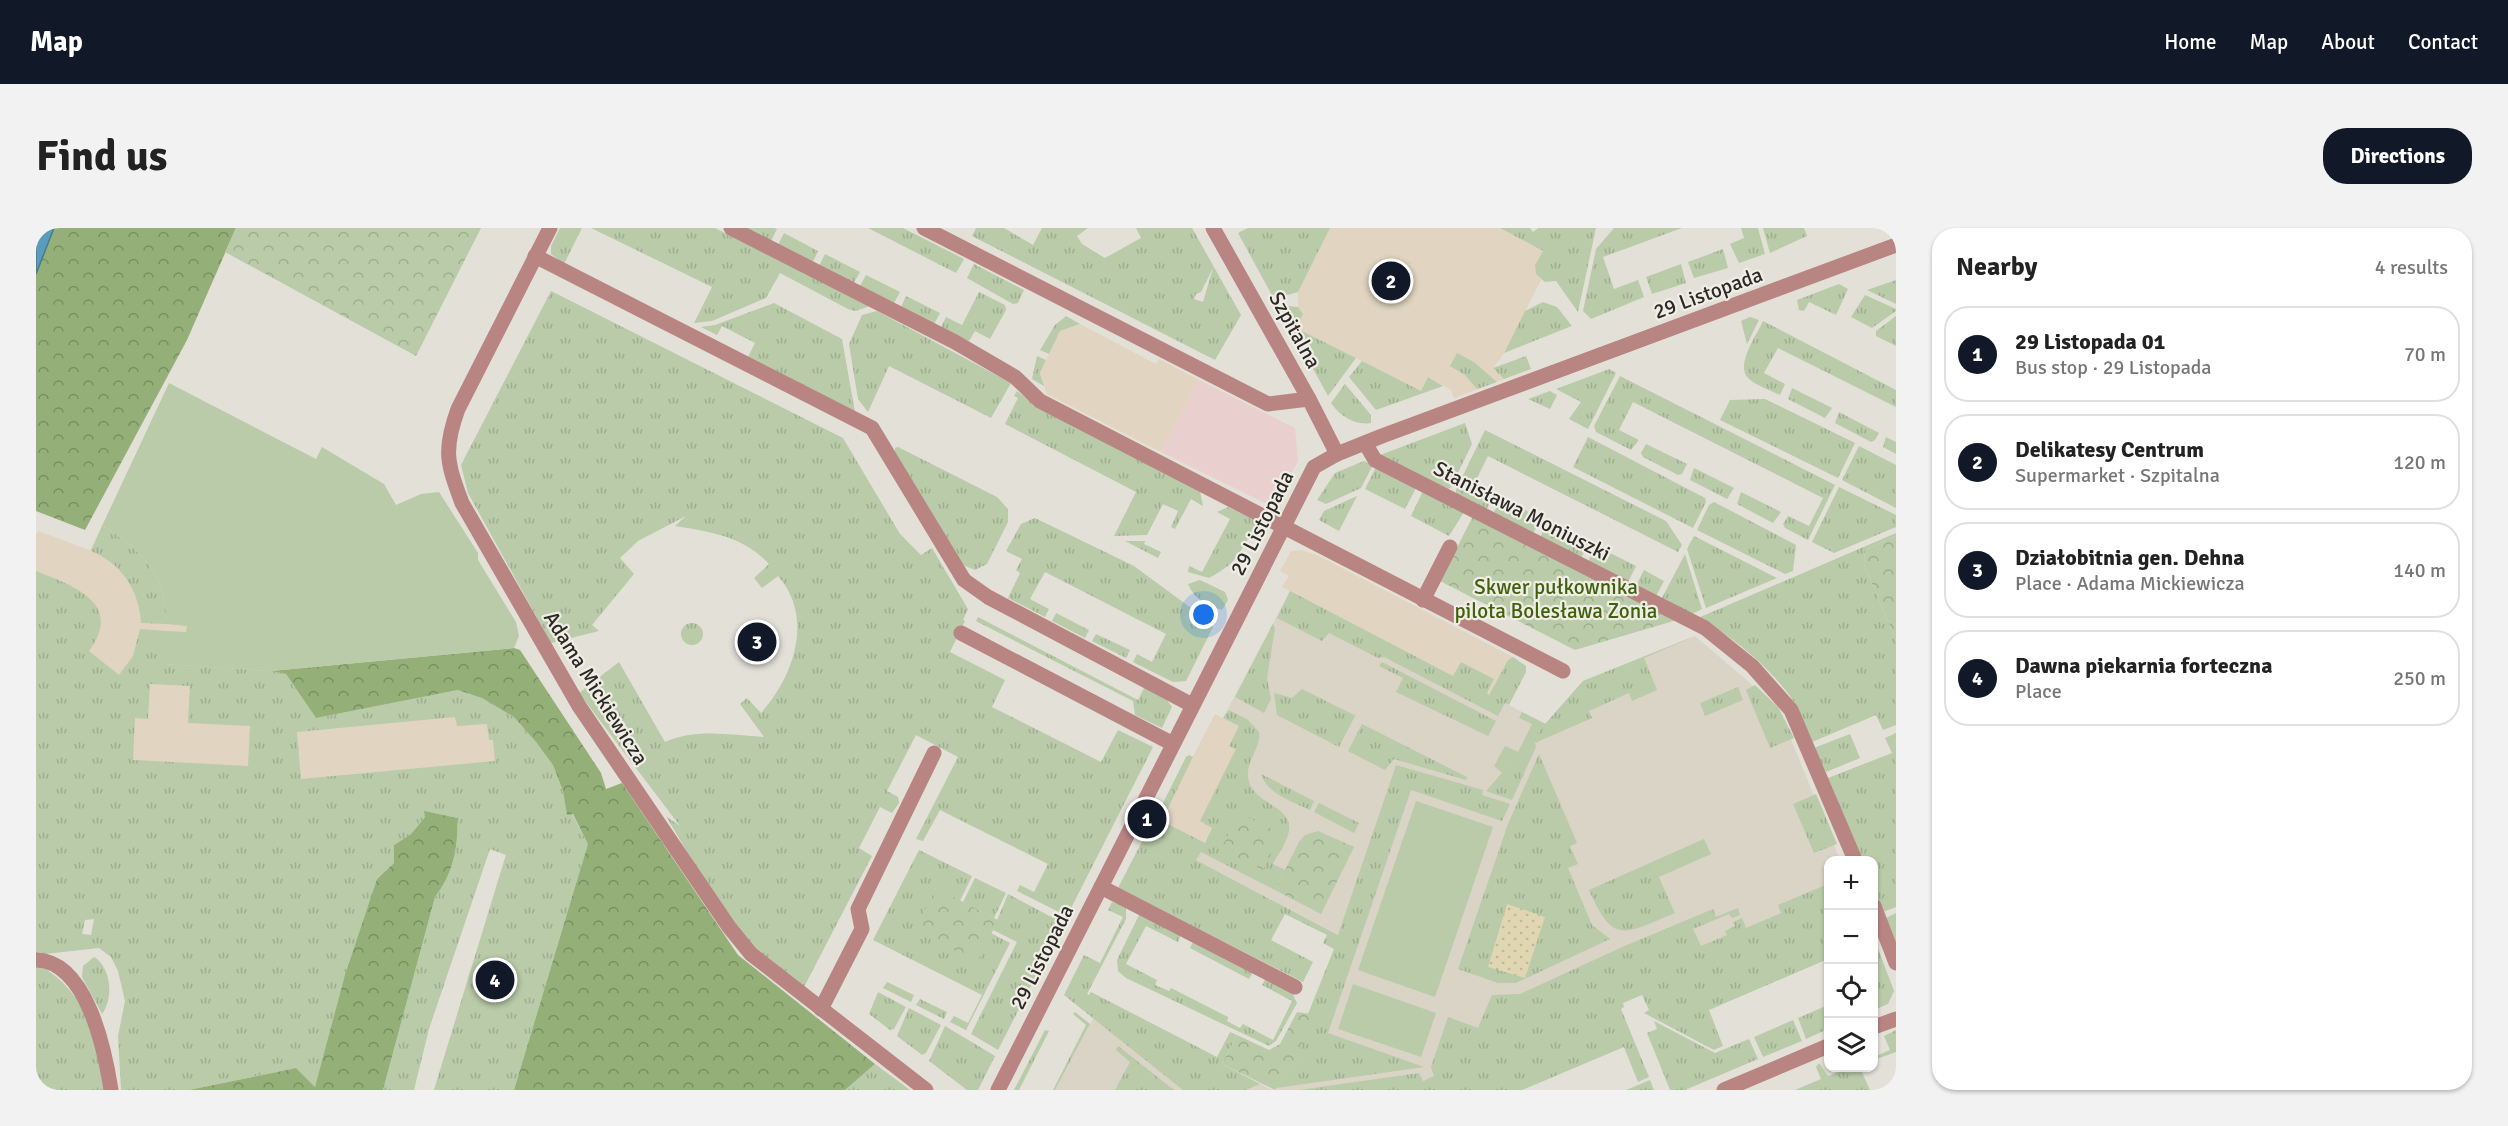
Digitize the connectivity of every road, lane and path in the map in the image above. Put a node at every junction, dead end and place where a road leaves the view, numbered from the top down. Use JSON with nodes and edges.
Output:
{"nodes":[{"id":1,"x":550,"y":228,"type":"edge"},
{"id":2,"x":731,"y":228,"type":"edge"},
{"id":3,"x":924,"y":228,"type":"edge"},
{"id":4,"x":1220,"y":230,"type":"edge"},
{"id":5,"x":1896,"y":245,"type":"edge"},
{"id":6,"x":535,"y":256,"type":"junction"},
{"id":7,"x":1309,"y":399,"type":"junction"},
{"id":8,"x":1365,"y":443,"type":"junction"},
{"id":9,"x":1337,"y":454,"type":"junction"},
{"id":10,"x":1283,"y":527,"type":"junction"},
{"id":11,"x":1450,"y":547,"type":"dead end"},
{"id":12,"x":1423,"y":600,"type":"junction"},
{"id":13,"x":962,"y":633,"type":"dead end"},
{"id":14,"x":1563,"y":672,"type":"dead end"},
{"id":15,"x":1192,"y":705,"type":"junction"},
{"id":16,"x":1173,"y":744,"type":"junction"},
{"id":17,"x":934,"y":753,"type":"dead end"},
{"id":18,"x":1853,"y":856,"type":"edge"},
{"id":19,"x":1101,"y":887,"type":"junction"},
{"id":20,"x":1876,"y":910,"type":"edge"},
{"id":21,"x":36,"y":960,"type":"edge"},
{"id":22,"x":1896,"y":963,"type":"edge"},
{"id":23,"x":1295,"y":987,"type":"dead end"},
{"id":24,"x":821,"y":1009,"type":"junction"},
{"id":25,"x":1896,"y":1019,"type":"edge"},
{"id":26,"x":1878,"y":1026,"type":"edge"},
{"id":27,"x":1824,"y":1048,"type":"edge"},
{"id":28,"x":111,"y":1090,"type":"edge"},
{"id":29,"x":926,"y":1090,"type":"edge"},
{"id":30,"x":998,"y":1090,"type":"edge"},
{"id":31,"x":1724,"y":1090,"type":"edge"}],
"edges":[{"from":1,"to":6,"type":"street","name":"Adama Mickiewicza"},
{"from":2,"to":10,"type":"street"},
{"from":3,"to":7,"type":"street"},
{"from":4,"to":7,"type":"street","name":"Szpitalna"},
{"from":5,"to":8,"type":"street","name":"29 Listopada"},
{"from":6,"to":15,"type":"street"},
{"from":6,"to":24,"type":"street","name":"Adama Mickiewicza"},
{"from":7,"to":9,"type":"street","name":"Szpitalna"},
{"from":8,"to":9,"type":"street","name":"29 Listopada"},
{"from":8,"to":18,"type":"street","name":"Stanisława Moniuszki"},
{"from":9,"to":10,"type":"street","name":"29 Listopada"},
{"from":10,"to":12,"type":"street"},
{"from":10,"to":15,"type":"street","name":"29 Listopada"},
{"from":11,"to":12,"type":"street"},
{"from":12,"to":14,"type":"street"},
{"from":13,"to":16,"type":"street"},
{"from":15,"to":16,"type":"street","name":"29 Listopada"},
{"from":16,"to":19,"type":"street","name":"29 Listopada"},
{"from":17,"to":24,"type":"street"},
{"from":19,"to":23,"type":"street"},
{"from":19,"to":30,"type":"street","name":"29 Listopada"},
{"from":20,"to":22,"type":"street"},
{"from":21,"to":28,"type":"street"},
{"from":24,"to":29,"type":"street","name":"Adama Mickiewicza"},
{"from":25,"to":26,"type":"street"},
{"from":27,"to":31,"type":"street"}]}
